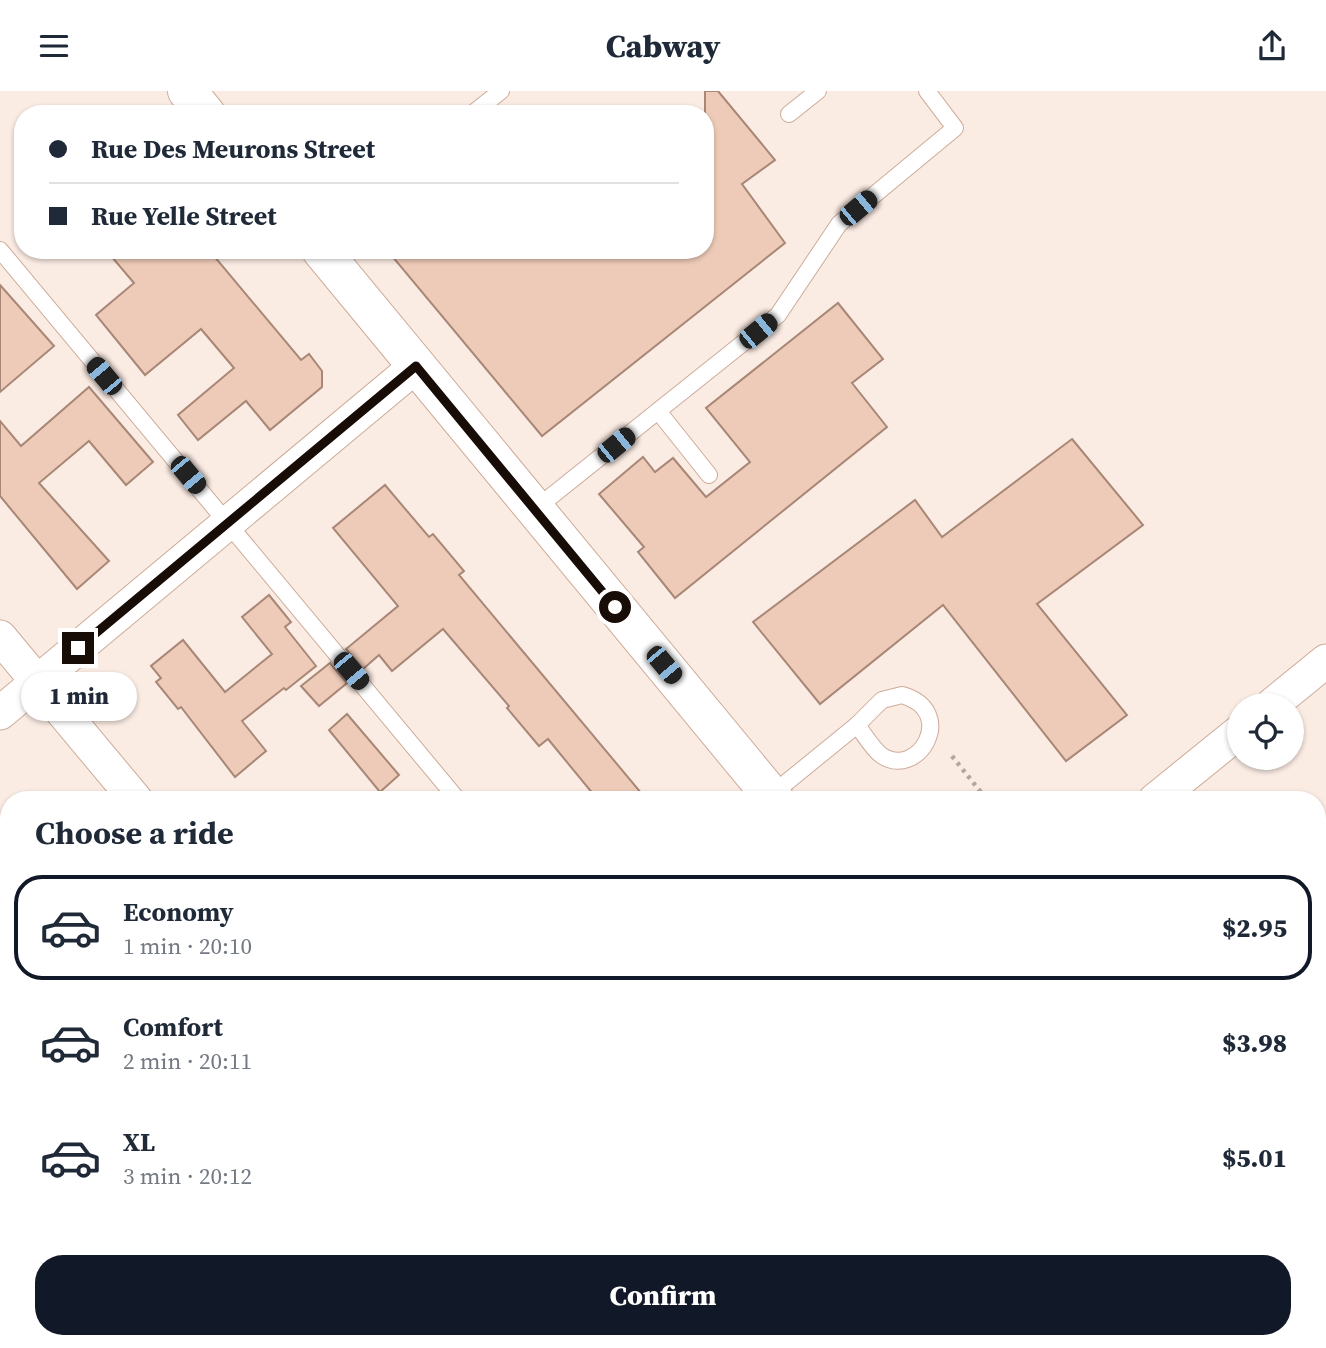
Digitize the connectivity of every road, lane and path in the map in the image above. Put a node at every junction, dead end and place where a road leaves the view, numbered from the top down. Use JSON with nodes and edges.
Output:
{"nodes":[{"id":1,"x":187,"y":91,"type":"edge"},
{"id":2,"x":500,"y":91,"type":"edge"},
{"id":3,"x":818,"y":91,"type":"edge"},
{"id":4,"x":927,"y":91,"type":"edge"},
{"id":5,"x":199,"y":105,"type":"edge"},
{"id":6,"x":483,"y":105,"type":"edge"},
{"id":7,"x":789,"y":114,"type":"dead end"},
{"id":8,"x":0,"y":250,"type":"edge"},
{"id":9,"x":328,"y":259,"type":"edge"},
{"id":10,"x":416,"y":366,"type":"junction"},
{"id":11,"x":658,"y":411,"type":"junction"},
{"id":12,"x":709,"y":475,"type":"dead end"},
{"id":13,"x":534,"y":510,"type":"junction"},
{"id":14,"x":228,"y":523,"type":"junction"},
{"id":15,"x":0,"y":637,"type":"edge"},
{"id":16,"x":1326,"y":661,"type":"edge"},
{"id":17,"x":38,"y":682,"type":"junction"},
{"id":18,"x":1287,"y":693,"type":"edge"},
{"id":19,"x":0,"y":713,"type":"edge"},
{"id":20,"x":857,"y":725,"type":"junction"},
{"id":21,"x":1227,"y":742,"type":"edge"},
{"id":22,"x":952,"y":756,"type":"dead end"},
{"id":23,"x":129,"y":791,"type":"edge"},
{"id":24,"x":451,"y":791,"type":"edge"},
{"id":25,"x":768,"y":791,"type":"edge"},
{"id":26,"x":780,"y":791,"type":"edge"},
{"id":27,"x":980,"y":791,"type":"edge"},
{"id":28,"x":1166,"y":791,"type":"edge"}],
"edges":[{"from":1,"to":5,"type":"street"},
{"from":2,"to":6,"type":"lane"},
{"from":3,"to":7,"type":"lane"},
{"from":4,"to":11,"type":"lane"},
{"from":8,"to":14,"type":"lane"},
{"from":9,"to":10,"type":"street"},
{"from":10,"to":13,"type":"street"},
{"from":10,"to":14,"type":"street"},
{"from":11,"to":12,"type":"lane"},
{"from":11,"to":13,"type":"lane"},
{"from":13,"to":25,"type":"street"},
{"from":14,"to":17,"type":"street"},
{"from":14,"to":24,"type":"lane"},
{"from":15,"to":17,"type":"street"},
{"from":16,"to":18,"type":"street"},
{"from":17,"to":19,"type":"street"},
{"from":17,"to":23,"type":"street"},
{"from":20,"to":20,"type":"lane"},
{"from":20,"to":26,"type":"lane"},
{"from":21,"to":28,"type":"street"},
{"from":22,"to":27,"type":"path"}]}
